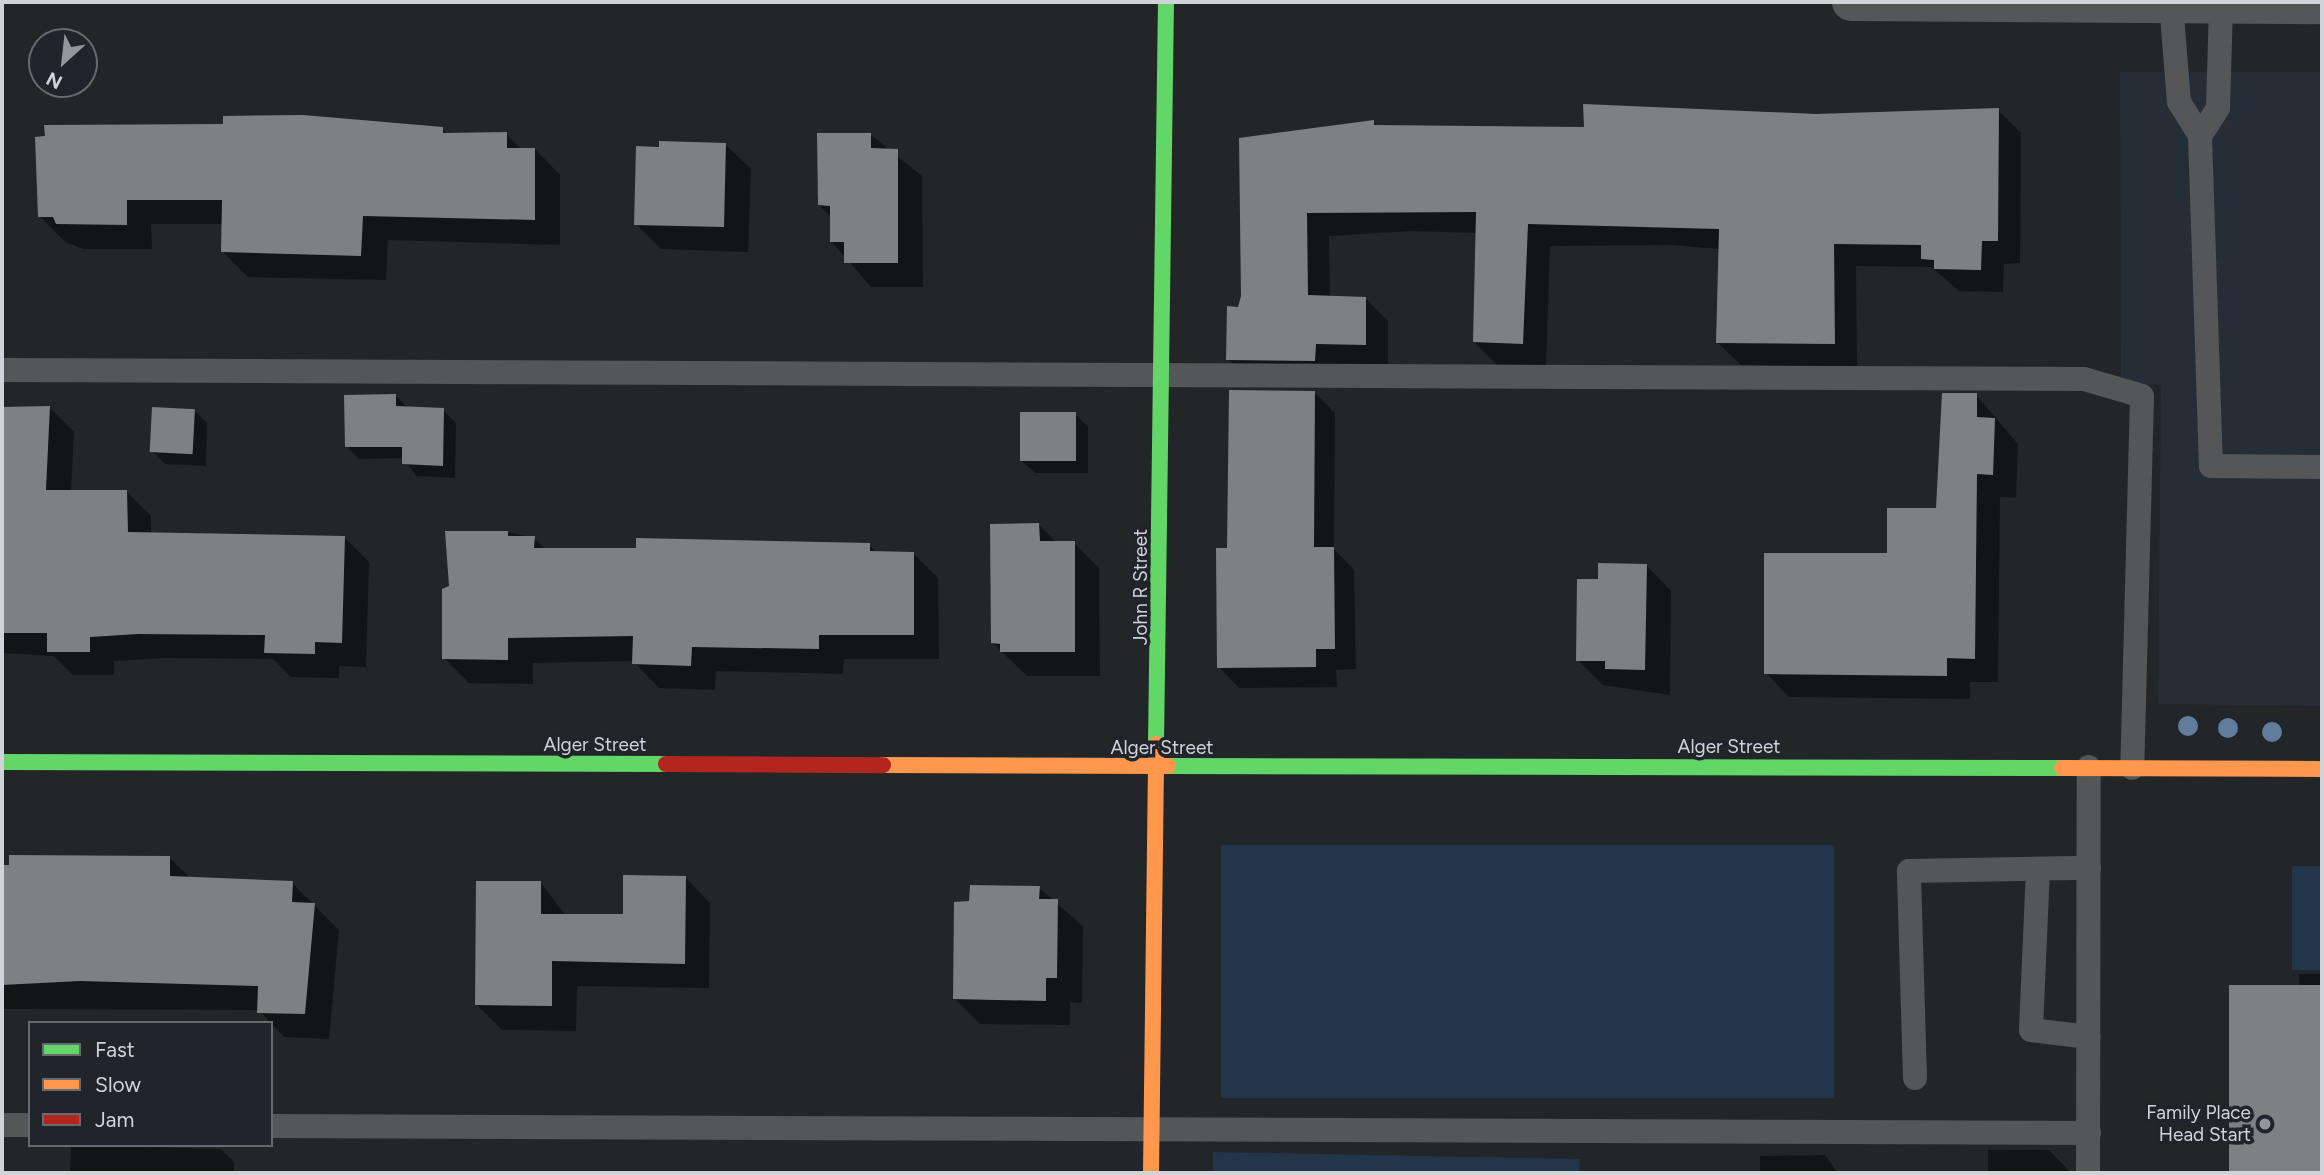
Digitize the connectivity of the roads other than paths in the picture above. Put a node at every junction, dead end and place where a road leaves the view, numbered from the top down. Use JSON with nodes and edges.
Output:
{"nodes":[{"id":1,"x":1166,"y":2,"type":"edge"},
{"id":2,"x":1851,"y":2,"type":"edge"},
{"id":3,"x":2171,"y":4,"type":"junction"},
{"id":4,"x":2221,"y":4,"type":"junction"},
{"id":5,"x":2322,"y":5,"type":"edge"},
{"id":6,"x":2200,"y":136,"type":"junction"},
{"id":7,"x":2,"y":370,"type":"edge"},
{"id":8,"x":1163,"y":375,"type":"junction"},
{"id":9,"x":2322,"y":467,"type":"edge"},
{"id":10,"x":2,"y":762,"type":"edge"},
{"id":11,"x":2089,"y":767,"type":"junction"},
{"id":12,"x":2132,"y":768,"type":"junction"},
{"id":13,"x":1161,"y":769,"type":"junction"},
{"id":14,"x":2322,"y":769,"type":"edge"},
{"id":15,"x":2089,"y":868,"type":"junction"},
{"id":16,"x":2038,"y":869,"type":"junction"},
{"id":17,"x":2089,"y":1037,"type":"junction"},
{"id":18,"x":1915,"y":1078,"type":"dead end"},
{"id":19,"x":2,"y":1125,"type":"edge"},
{"id":20,"x":28,"y":1125,"type":"edge"},
{"id":21,"x":273,"y":1126,"type":"edge"},
{"id":22,"x":1152,"y":1128,"type":"junction"},
{"id":23,"x":2089,"y":1133,"type":"junction"},
{"id":24,"x":1151,"y":1173,"type":"edge"},
{"id":25,"x":2088,"y":1173,"type":"edge"}],
"edges":[{"from":1,"to":8,"type":"street","name":"John R Street"},
{"from":2,"to":3,"type":"street"},
{"from":3,"to":4,"type":"street"},
{"from":3,"to":6,"type":"lane"},
{"from":4,"to":5,"type":"street"},
{"from":4,"to":6,"type":"lane"},
{"from":6,"to":9,"type":"lane"},
{"from":7,"to":8,"type":"lane"},
{"from":8,"to":12,"type":"lane"},
{"from":8,"to":13,"type":"street","name":"John R Street"},
{"from":10,"to":13,"type":"street","name":"Alger Street"},
{"from":11,"to":12,"type":"street","name":"Alger Street"},
{"from":11,"to":13,"type":"street","name":"Alger Street"},
{"from":11,"to":15,"type":"lane"},
{"from":12,"to":14,"type":"street","name":"Alger Street"},
{"from":13,"to":22,"type":"street","name":"John R Street"},
{"from":15,"to":16,"type":"lane"},
{"from":15,"to":17,"type":"lane"},
{"from":16,"to":17,"type":"lane"},
{"from":16,"to":18,"type":"lane"},
{"from":17,"to":23,"type":"lane"},
{"from":19,"to":20,"type":"lane"},
{"from":21,"to":22,"type":"lane"},
{"from":22,"to":23,"type":"lane"},
{"from":22,"to":24,"type":"street","name":"John R Street"},
{"from":23,"to":25,"type":"lane"}]}
